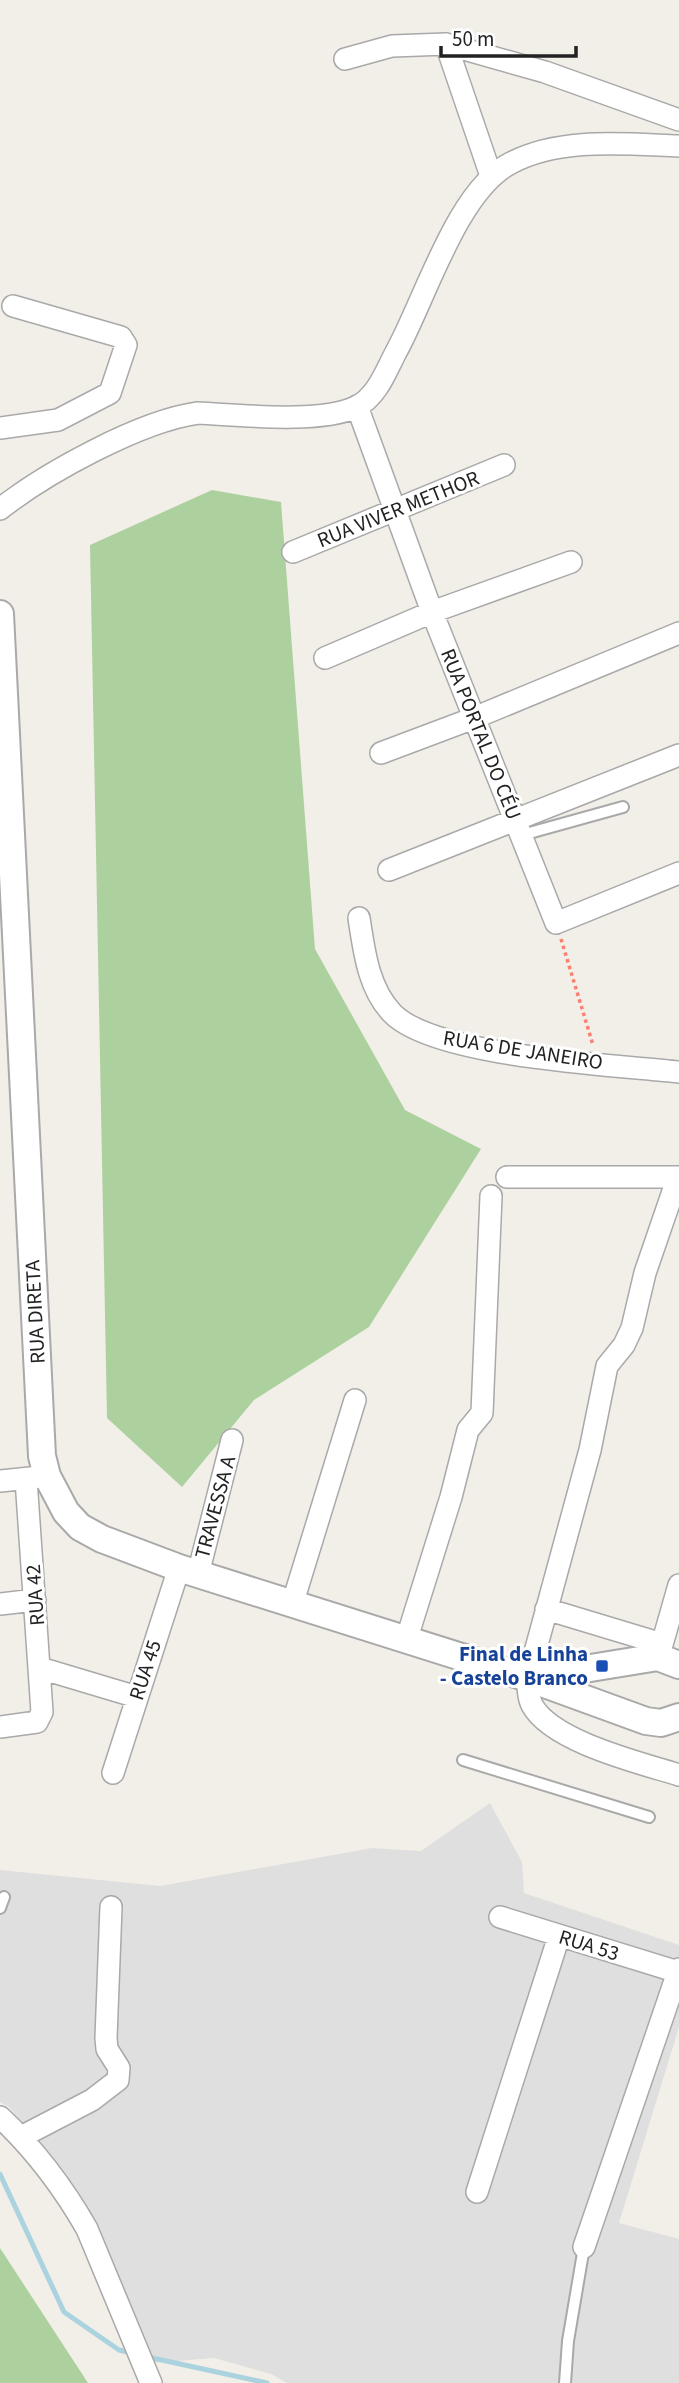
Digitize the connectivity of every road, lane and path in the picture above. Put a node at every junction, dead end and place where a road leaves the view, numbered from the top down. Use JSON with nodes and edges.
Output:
{"nodes":[{"id":1,"x":446,"y":44,"type":"junction"},
{"id":2,"x":345,"y":59,"type":"dead end"},
{"id":3,"x":679,"y":120,"type":"edge"},
{"id":4,"x":679,"y":146,"type":"edge"},
{"id":5,"x":491,"y":176,"type":"junction"},
{"id":6,"x":13,"y":306,"type":"dead end"},
{"id":7,"x":357,"y":406,"type":"junction"},
{"id":8,"x":0,"y":428,"type":"edge"},
{"id":9,"x":503,"y":465,"type":"dead end"},
{"id":10,"x":0,"y":509,"type":"edge"},
{"id":11,"x":395,"y":512,"type":"junction"},
{"id":12,"x":293,"y":552,"type":"dead end"},
{"id":13,"x":571,"y":562,"type":"dead end"},
{"id":14,"x":432,"y":612,"type":"junction"},
{"id":15,"x":0,"y":614,"type":"edge"},
{"id":16,"x":679,"y":633,"type":"edge"},
{"id":17,"x":325,"y":658,"type":"dead end"},
{"id":18,"x":474,"y":718,"type":"junction"},
{"id":19,"x":382,"y":753,"type":"dead end"},
{"id":20,"x":679,"y":755,"type":"edge"},
{"id":21,"x":623,"y":807,"type":"dead end"},
{"id":22,"x":519,"y":827,"type":"junction"},
{"id":23,"x":389,"y":870,"type":"dead end"},
{"id":24,"x":679,"y":873,"type":"edge"},
{"id":25,"x":359,"y":918,"type":"dead end"},
{"id":26,"x":556,"y":923,"type":"junction"},
{"id":27,"x":598,"y":1063,"type":"junction"},
{"id":28,"x":679,"y":1072,"type":"edge"},
{"id":29,"x":507,"y":1177,"type":"dead end"},
{"id":30,"x":678,"y":1177,"type":"edge"},
{"id":31,"x":491,"y":1196,"type":"dead end"},
{"id":32,"x":355,"y":1400,"type":"dead end"},
{"id":33,"x":232,"y":1440,"type":"dead end"},
{"id":34,"x":36,"y":1477,"type":"junction"},
{"id":35,"x":0,"y":1481,"type":"edge"},
{"id":36,"x":188,"y":1571,"type":"junction"},
{"id":37,"x":679,"y":1585,"type":"edge"},
{"id":38,"x":35,"y":1600,"type":"junction"},
{"id":39,"x":0,"y":1604,"type":"edge"},
{"id":40,"x":292,"y":1605,"type":"junction"},
{"id":41,"x":546,"y":1609,"type":"junction"},
{"id":42,"x":406,"y":1640,"type":"junction"},
{"id":43,"x":671,"y":1659,"type":"edge"},
{"id":44,"x":40,"y":1668,"type":"junction"},
{"id":45,"x":528,"y":1678,"type":"junction"},
{"id":46,"x":137,"y":1696,"type":"junction"},
{"id":47,"x":679,"y":1717,"type":"edge"},
{"id":48,"x":0,"y":1727,"type":"edge"},
{"id":49,"x":463,"y":1760,"type":"dead end"},
{"id":50,"x":670,"y":1772,"type":"edge"},
{"id":51,"x":113,"y":1773,"type":"dead end"},
{"id":52,"x":649,"y":1817,"type":"dead end"},
{"id":53,"x":111,"y":1907,"type":"dead end"},
{"id":54,"x":500,"y":1917,"type":"dead end"},
{"id":55,"x":559,"y":1936,"type":"junction"},
{"id":56,"x":679,"y":1971,"type":"edge"},
{"id":57,"x":0,"y":2117,"type":"edge"},
{"id":58,"x":21,"y":2137,"type":"junction"},
{"id":59,"x":477,"y":2192,"type":"dead end"},
{"id":60,"x":583,"y":2246,"type":"joint"},
{"id":61,"x":151,"y":2382,"type":"edge"},
{"id":62,"x":565,"y":2383,"type":"edge"}],
"edges":[{"from":1,"to":2,"type":"street"},
{"from":1,"to":3,"type":"street"},
{"from":1,"to":5,"type":"street"},
{"from":4,"to":5,"type":"street"},
{"from":5,"to":7,"type":"street"},
{"from":6,"to":8,"type":"street"},
{"from":7,"to":10,"type":"street"},
{"from":7,"to":11,"type":"street","name":"RUA PORTAL DO CÉU"},
{"from":9,"to":11,"type":"street","name":"RUA VIVER METHOR"},
{"from":11,"to":12,"type":"street","name":"RUA VIVER METHOR"},
{"from":11,"to":14,"type":"street","name":"RUA PORTAL DO CÉU"},
{"from":13,"to":14,"type":"street"},
{"from":14,"to":17,"type":"street"},
{"from":14,"to":18,"type":"street","name":"RUA PORTAL DO CÉU"},
{"from":15,"to":34,"type":"street","name":"RUA DIRETA"},
{"from":16,"to":18,"type":"street"},
{"from":18,"to":19,"type":"street"},
{"from":18,"to":22,"type":"street","name":"RUA PORTAL DO CÉU"},
{"from":20,"to":22,"type":"street"},
{"from":21,"to":22,"type":"lane"},
{"from":22,"to":23,"type":"street"},
{"from":22,"to":26,"type":"street","name":"RUA PORTAL DO CÉU"},
{"from":24,"to":26,"type":"street"},
{"from":25,"to":27,"type":"street","name":"RUA 6 DE JANEIRO"},
{"from":26,"to":27,"type":"path"},
{"from":27,"to":28,"type":"street","name":"RUA 6 DE JANEIRO"},
{"from":29,"to":30,"type":"street"},
{"from":30,"to":41,"type":"street"},
{"from":31,"to":42,"type":"street"},
{"from":32,"to":40,"type":"street"},
{"from":33,"to":36,"type":"street","name":"TRAVESSA A"},
{"from":34,"to":35,"type":"street"},
{"from":34,"to":36,"type":"street","name":"RUA DIRETA"},
{"from":34,"to":38,"type":"street","name":"RUA 42"},
{"from":36,"to":40,"type":"street","name":"RUA DIRETA"},
{"from":36,"to":46,"type":"street","name":"RUA 45"},
{"from":37,"to":43,"type":"street"},
{"from":38,"to":39,"type":"street"},
{"from":38,"to":44,"type":"street","name":"RUA 42"},
{"from":40,"to":42,"type":"street","name":"RUA DIRETA"},
{"from":41,"to":43,"type":"street"},
{"from":41,"to":45,"type":"street"},
{"from":42,"to":45,"type":"street","name":"RUA DIRETA"},
{"from":43,"to":45,"type":"street","name":"RUA DIRETA"},
{"from":44,"to":46,"type":"street"},
{"from":44,"to":48,"type":"street","name":"RUA 42"},
{"from":45,"to":47,"type":"street","name":"RUA DIRETA"},
{"from":45,"to":50,"type":"street"},
{"from":46,"to":51,"type":"street","name":"RUA 45"},
{"from":49,"to":52,"type":"lane"},
{"from":53,"to":58,"type":"street"},
{"from":54,"to":55,"type":"street","name":"RUA 53"},
{"from":55,"to":56,"type":"street","name":"RUA 53"},
{"from":55,"to":59,"type":"street"},
{"from":56,"to":60,"type":"street"},
{"from":57,"to":58,"type":"street"},
{"from":58,"to":61,"type":"street"},
{"from":60,"to":62,"type":"lane"}]}
